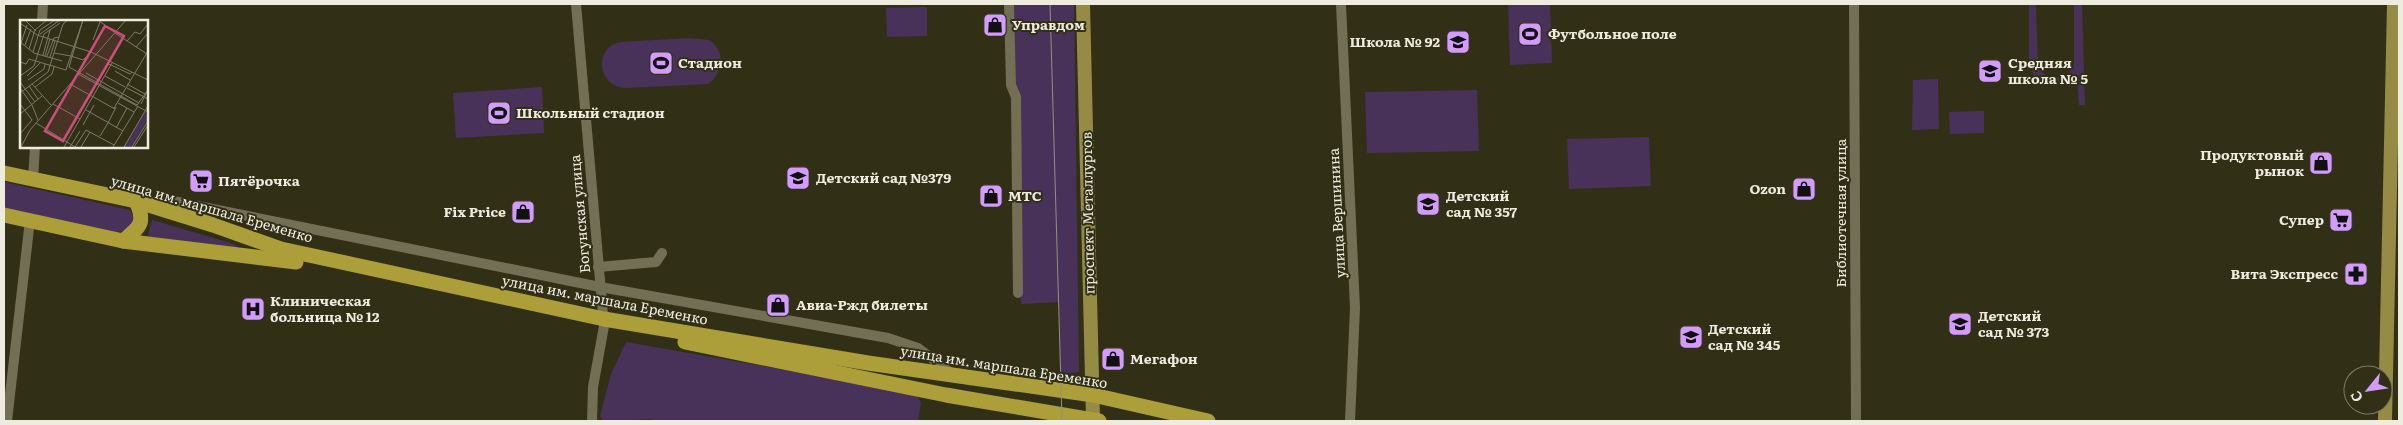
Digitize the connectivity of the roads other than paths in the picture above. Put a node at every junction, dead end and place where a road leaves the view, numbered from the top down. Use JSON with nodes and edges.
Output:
{"nodes":[{"id":1,"x":43,"y":4,"type":"edge"},
{"id":2,"x":576,"y":4,"type":"edge"},
{"id":3,"x":1009,"y":4,"type":"edge"},
{"id":4,"x":1083,"y":4,"type":"edge"},
{"id":5,"x":1341,"y":4,"type":"edge"},
{"id":6,"x":1854,"y":4,"type":"edge"},
{"id":7,"x":2394,"y":4,"type":"edge"},
{"id":8,"x":42,"y":20,"type":"edge"},
{"id":9,"x":35,"y":148,"type":"edge"},
{"id":10,"x":4,"y":173,"type":"edge"},
{"id":11,"x":33,"y":180,"type":"junction"},
{"id":12,"x":136,"y":201,"type":"junction"},
{"id":13,"x":151,"y":206,"type":"junction"},
{"id":14,"x":4,"y":215,"type":"edge"},
{"id":15,"x":30,"y":220,"type":"junction"},
{"id":16,"x":123,"y":241,"type":"junction"},
{"id":17,"x":662,"y":253,"type":"dead end"},
{"id":18,"x":598,"y":267,"type":"junction"},
{"id":19,"x":600,"y":287,"type":"junction"},
{"id":20,"x":1018,"y":293,"type":"dead end"},
{"id":21,"x":604,"y":322,"type":"junction"},
{"id":22,"x":951,"y":373,"type":"junction"},
{"id":23,"x":946,"y":395,"type":"junction"},
{"id":24,"x":1093,"y":395,"type":"junction"},
{"id":25,"x":7,"y":421,"type":"edge"},
{"id":26,"x":594,"y":421,"type":"edge"},
{"id":27,"x":1095,"y":421,"type":"edge"},
{"id":28,"x":1204,"y":421,"type":"edge"},
{"id":29,"x":1350,"y":421,"type":"edge"},
{"id":30,"x":1856,"y":421,"type":"edge"},
{"id":31,"x":2385,"y":421,"type":"edge"}],
"edges":[{"from":1,"to":8,"type":"street"},
{"from":2,"to":18,"type":"street","name":"Богунская улица"},
{"from":3,"to":20,"type":"street"},
{"from":4,"to":24,"type":"main road","name":"проспект Металлургов"},
{"from":5,"to":29,"type":"street","name":"улица Вершинина"},
{"from":6,"to":30,"type":"street","name":"Библиотечная улица"},
{"from":7,"to":31,"type":"main road"},
{"from":9,"to":11,"type":"street"},
{"from":10,"to":11,"type":"highway","name":"улица им. маршала Еременко"},
{"from":11,"to":12,"type":"highway","name":"улица им. маршала Еременко"},
{"from":12,"to":13,"type":"highway","name":"улица им. маршала Еременко"},
{"from":12,"to":16,"type":"highway"},
{"from":13,"to":19,"type":"street"},
{"from":13,"to":21,"type":"highway","name":"улица им. маршала Еременко"},
{"from":14,"to":15,"type":"highway","name":"улица им. маршала Еременко"},
{"from":15,"to":16,"type":"highway","name":"улица им. маршала Еременко"},
{"from":15,"to":25,"type":"street"},
{"from":16,"to":21,"type":"highway","name":"улица им. маршала Еременко"},
{"from":17,"to":18,"type":"street"},
{"from":18,"to":19,"type":"street","name":"Богунская улица"},
{"from":19,"to":21,"type":"street","name":"Богунская улица"},
{"from":19,"to":22,"type":"street"},
{"from":21,"to":22,"type":"highway","name":"улица им. маршала Еременко"},
{"from":21,"to":23,"type":"highway","name":"улица им. маршала Еременко"},
{"from":21,"to":26,"type":"street","name":"Богунская улица"},
{"from":22,"to":23,"type":"highway"},
{"from":22,"to":24,"type":"highway","name":"улица им. маршала Еременко"},
{"from":23,"to":27,"type":"highway","name":"улица им. маршала Еременко"},
{"from":24,"to":27,"type":"main road","name":"проспект Металлургов"},
{"from":24,"to":28,"type":"highway","name":"улица им. маршала Еременко"}]}
